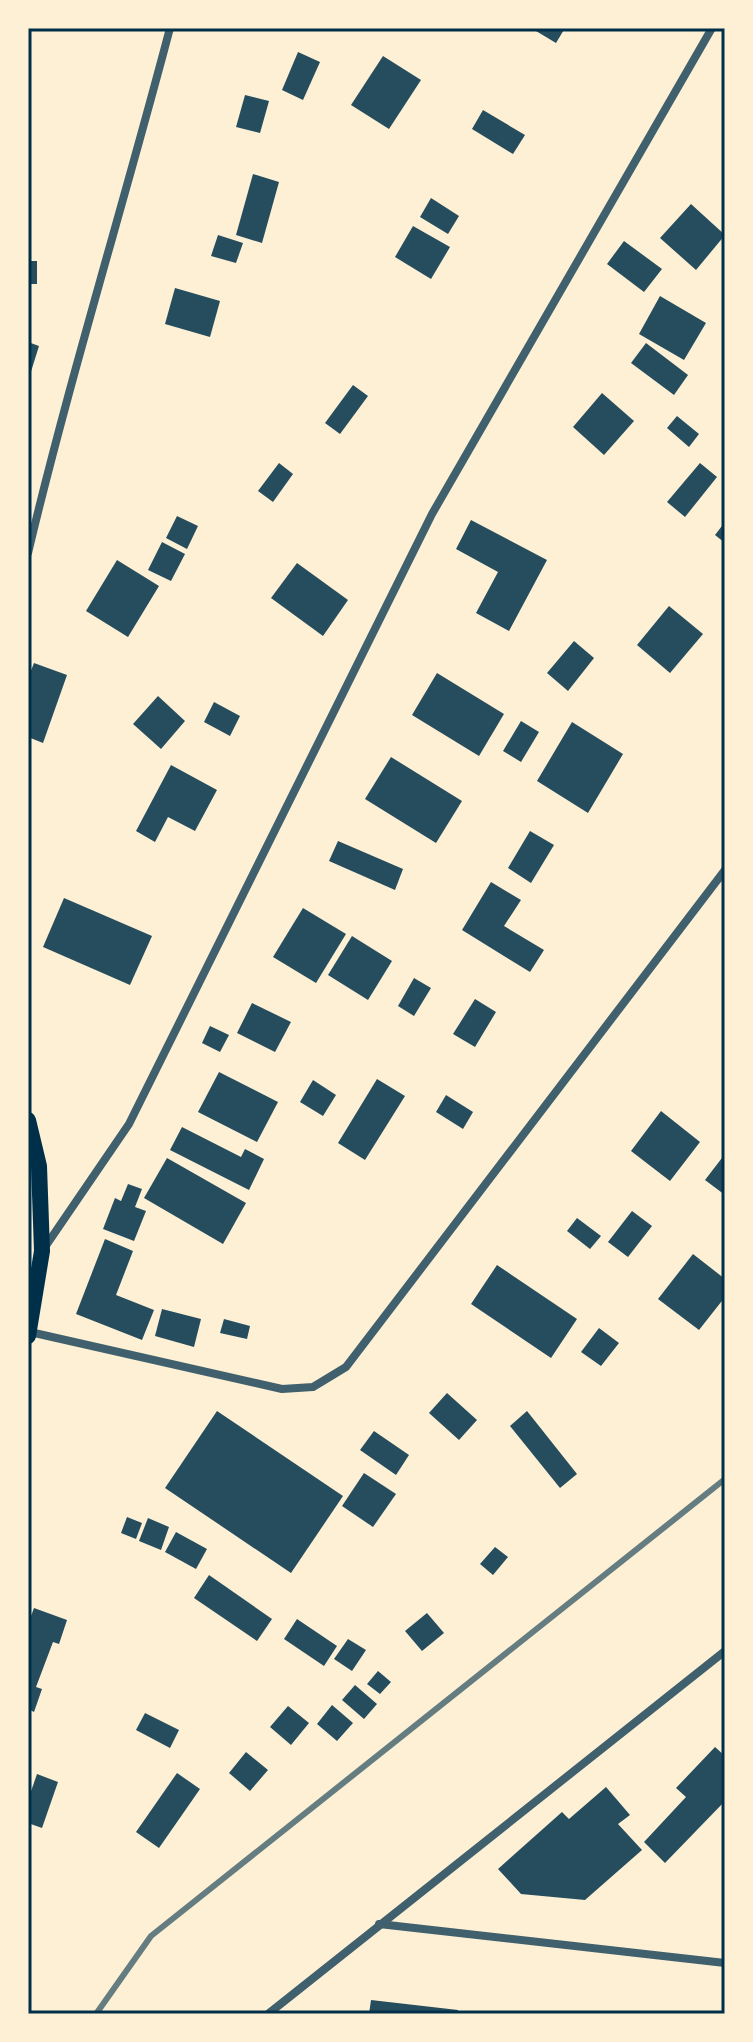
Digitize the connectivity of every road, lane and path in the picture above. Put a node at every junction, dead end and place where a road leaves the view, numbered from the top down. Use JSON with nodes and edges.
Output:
{"nodes":[{"id":1,"x":170,"y":28,"type":"edge"},
{"id":2,"x":712,"y":28,"type":"edge"},
{"id":3,"x":28,"y":553,"type":"edge"},
{"id":4,"x":725,"y":870,"type":"edge"},
{"id":5,"x":28,"y":1120,"type":"edge"},
{"id":6,"x":42,"y":1251,"type":"junction"},
{"id":7,"x":29,"y":1334,"type":"edge"},
{"id":8,"x":725,"y":1651,"type":"edge"},
{"id":9,"x":379,"y":1924,"type":"junction"},
{"id":10,"x":725,"y":1963,"type":"edge"},
{"id":11,"x":268,"y":2014,"type":"edge"}],
"edges":[{"from":1,"to":3,"type":"street"},
{"from":2,"to":6,"type":"street"},
{"from":4,"to":7,"type":"street"},
{"from":5,"to":6,"type":"main road"},
{"from":6,"to":7,"type":"main road"},
{"from":8,"to":9,"type":"street"},
{"from":9,"to":10,"type":"street"},
{"from":9,"to":11,"type":"street"}]}
